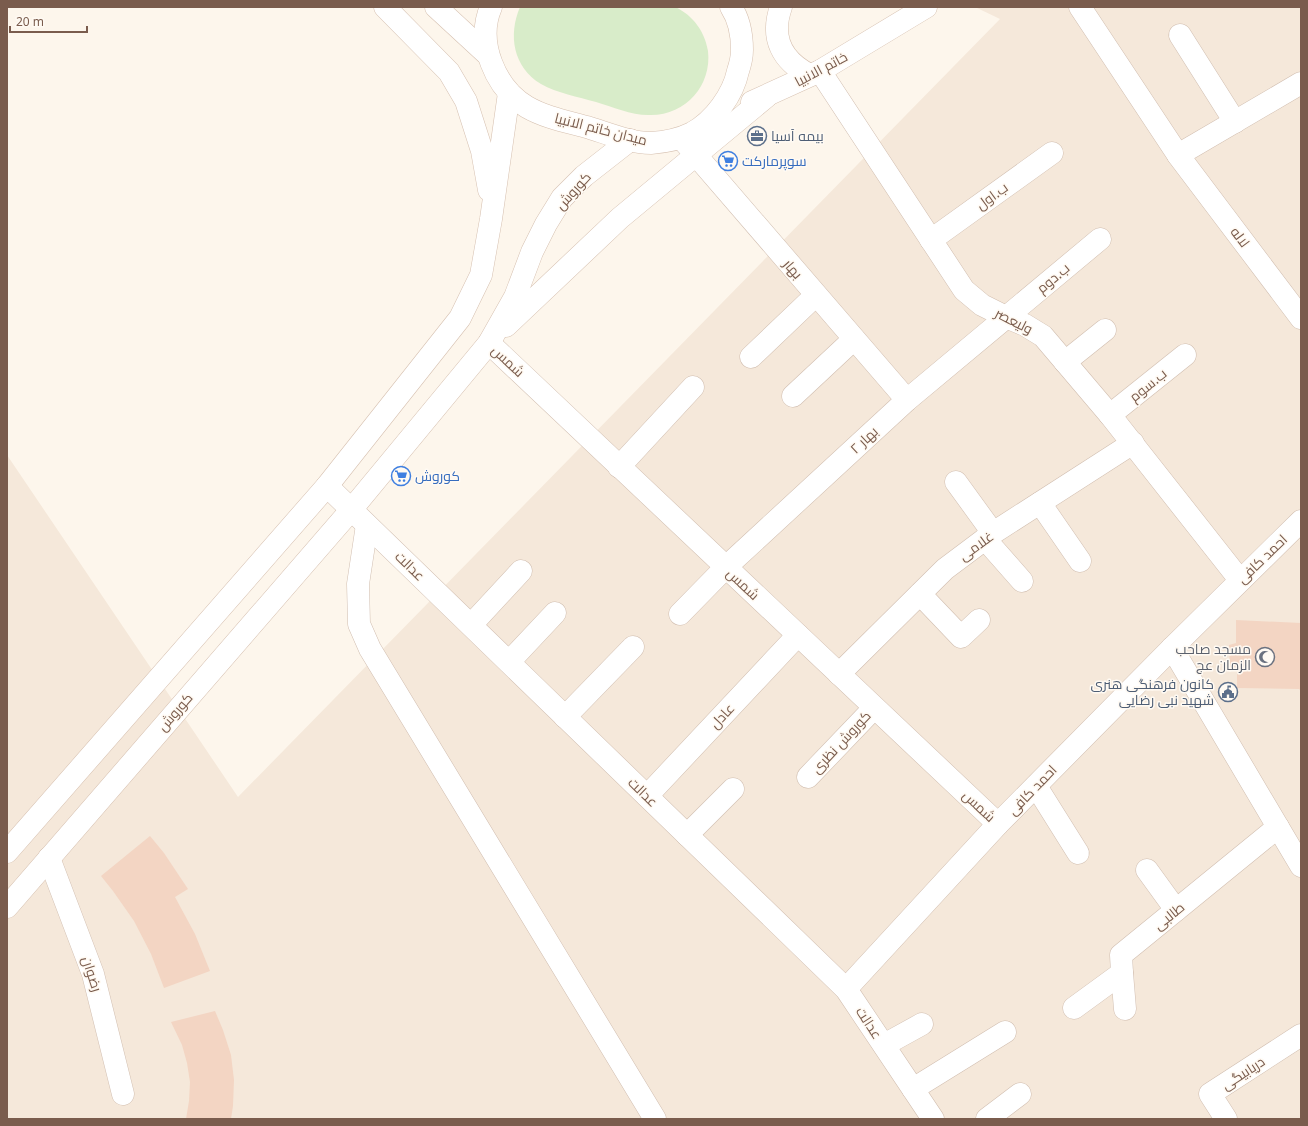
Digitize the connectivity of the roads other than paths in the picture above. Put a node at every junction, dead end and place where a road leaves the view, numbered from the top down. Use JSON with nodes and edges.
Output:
{"nodes":[{"id":1,"x":385,"y":7,"type":"edge"},
{"id":2,"x":436,"y":7,"type":"edge"},
{"id":3,"x":491,"y":7,"type":"edge"},
{"id":4,"x":731,"y":7,"type":"edge"},
{"id":5,"x":781,"y":7,"type":"edge"},
{"id":6,"x":926,"y":7,"type":"edge"},
{"id":7,"x":1080,"y":7,"type":"edge"},
{"id":8,"x":1180,"y":35,"type":"dead end"},
{"id":9,"x":488,"y":55,"type":"junction"},
{"id":10,"x":815,"y":73,"type":"junction"},
{"id":11,"x":1301,"y":83,"type":"edge"},
{"id":12,"x":509,"y":93,"type":"junction"},
{"id":13,"x":766,"y":97,"type":"junction"},
{"id":14,"x":710,"y":119,"type":"junction"},
{"id":15,"x":1235,"y":122,"type":"junction"},
{"id":16,"x":681,"y":137,"type":"junction"},
{"id":17,"x":630,"y":140,"type":"junction"},
{"id":18,"x":1052,"y":153,"type":"dead end"},
{"id":19,"x":696,"y":155,"type":"junction"},
{"id":20,"x":1178,"y":155,"type":"junction"},
{"id":21,"x":491,"y":219,"type":"junction"},
{"id":22,"x":1100,"y":239,"type":"dead end"},
{"id":23,"x":931,"y":240,"type":"junction"},
{"id":24,"x":816,"y":295,"type":"junction"},
{"id":25,"x":1006,"y":318,"type":"junction"},
{"id":26,"x":1301,"y":318,"type":"edge"},
{"id":27,"x":1105,"y":330,"type":"dead end"},
{"id":28,"x":854,"y":339,"type":"junction"},
{"id":29,"x":489,"y":343,"type":"junction"},
{"id":30,"x":1185,"y":355,"type":"dead end"},
{"id":31,"x":751,"y":357,"type":"dead end"},
{"id":32,"x":1066,"y":362,"type":"junction"},
{"id":33,"x":693,"y":387,"type":"dead end"},
{"id":34,"x":793,"y":396,"type":"dead end"},
{"id":35,"x":907,"y":400,"type":"junction"},
{"id":36,"x":1110,"y":415,"type":"junction"},
{"id":37,"x":1133,"y":443,"type":"junction"},
{"id":38,"x":619,"y":467,"type":"junction"},
{"id":39,"x":956,"y":482,"type":"dead end"},
{"id":40,"x":327,"y":486,"type":"junction"},
{"id":41,"x":1040,"y":503,"type":"junction"},
{"id":42,"x":351,"y":510,"type":"junction"},
{"id":43,"x":1301,"y":521,"type":"edge"},
{"id":44,"x":367,"y":525,"type":"junction"},
{"id":45,"x":989,"y":536,"type":"junction"},
{"id":46,"x":1080,"y":561,"type":"dead end"},
{"id":47,"x":726,"y":567,"type":"junction"},
{"id":48,"x":521,"y":572,"type":"dead end"},
{"id":49,"x":1240,"y":580,"type":"junction"},
{"id":50,"x":1022,"y":581,"type":"dead end"},
{"id":51,"x":920,"y":594,"type":"junction"},
{"id":52,"x":555,"y":613,"type":"dead end"},
{"id":53,"x":680,"y":614,"type":"dead end"},
{"id":54,"x":979,"y":620,"type":"dead end"},
{"id":55,"x":470,"y":625,"type":"junction"},
{"id":56,"x":798,"y":635,"type":"junction"},
{"id":57,"x":632,"y":647,"type":"dead end"},
{"id":58,"x":1172,"y":648,"type":"junction"},
{"id":59,"x":509,"y":662,"type":"junction"},
{"id":60,"x":839,"y":674,"type":"junction"},
{"id":61,"x":874,"y":708,"type":"junction"},
{"id":62,"x":565,"y":717,"type":"junction"},
{"id":63,"x":808,"y":777,"type":"dead end"},
{"id":64,"x":1036,"y":786,"type":"junction"},
{"id":65,"x":733,"y":789,"type":"dead end"},
{"id":66,"x":647,"y":796,"type":"junction"},
{"id":67,"x":998,"y":824,"type":"junction"},
{"id":68,"x":1278,"y":827,"type":"junction"},
{"id":69,"x":687,"y":835,"type":"junction"},
{"id":70,"x":7,"y":852,"type":"edge"},
{"id":71,"x":1078,"y":853,"type":"dead end"},
{"id":72,"x":49,"y":858,"type":"junction"},
{"id":73,"x":1301,"y":866,"type":"edge"},
{"id":74,"x":1147,"y":870,"type":"dead end"},
{"id":75,"x":7,"y":907,"type":"edge"},
{"id":76,"x":1176,"y":910,"type":"junction"},
{"id":77,"x":1122,"y":973,"type":"junction"},
{"id":78,"x":846,"y":989,"type":"junction"},
{"id":79,"x":1074,"y":1008,"type":"dead end"},
{"id":80,"x":1124,"y":1009,"type":"dead end"},
{"id":81,"x":922,"y":1024,"type":"dead end"},
{"id":82,"x":1005,"y":1032,"type":"dead end"},
{"id":83,"x":1301,"y":1035,"type":"edge"},
{"id":84,"x":884,"y":1045,"type":"junction"},
{"id":85,"x":913,"y":1089,"type":"junction"},
{"id":86,"x":123,"y":1094,"type":"dead end"},
{"id":87,"x":1020,"y":1094,"type":"dead end"},
{"id":88,"x":655,"y":1119,"type":"edge"},
{"id":89,"x":933,"y":1119,"type":"edge"},
{"id":90,"x":987,"y":1119,"type":"edge"},
{"id":91,"x":1226,"y":1119,"type":"edge"}],
"edges":[{"from":1,"to":21,"type":"street"},
{"from":2,"to":9,"type":"street"},
{"from":3,"to":9,"type":"street","name":"میدان خاتم الانبیا"},
{"from":4,"to":14,"type":"street","name":"میدان خاتم الانبیا"},
{"from":5,"to":10,"type":"street"},
{"from":6,"to":10,"type":"street","name":"خاتم الانبیا"},
{"from":7,"to":20,"type":"street","name":"لاله"},
{"from":8,"to":15,"type":"street"},
{"from":9,"to":12,"type":"street","name":"میدان خاتم الانبیا"},
{"from":10,"to":13,"type":"street","name":"خاتم الانبیا"},
{"from":10,"to":23,"type":"street","name":"ولیعصر"},
{"from":11,"to":15,"type":"street"},
{"from":12,"to":17,"type":"street","name":"میدان خاتم الانبیا"},
{"from":12,"to":21,"type":"street"},
{"from":13,"to":14,"type":"street","name":"خاتم الانبیا"},
{"from":13,"to":19,"type":"street"},
{"from":14,"to":16,"type":"street","name":"میدان خاتم الانبیا"},
{"from":15,"to":20,"type":"street"},
{"from":16,"to":17,"type":"street","name":"میدان خاتم الانبیا"},
{"from":16,"to":19,"type":"street","name":"بهار"},
{"from":17,"to":29,"type":"street","name":"کوروش"},
{"from":18,"to":23,"type":"street","name":"ب.اول"},
{"from":19,"to":24,"type":"street","name":"بهار"},
{"from":19,"to":29,"type":"street"},
{"from":20,"to":26,"type":"street","name":"لاله"},
{"from":21,"to":40,"type":"street"},
{"from":22,"to":25,"type":"street","name":"ب.دوم"},
{"from":23,"to":25,"type":"street","name":"ولیعصر"},
{"from":24,"to":28,"type":"street","name":"بهار"},
{"from":24,"to":31,"type":"street"},
{"from":25,"to":32,"type":"street","name":"ولیعصر"},
{"from":25,"to":35,"type":"street","name":"بهار ۲"},
{"from":27,"to":32,"type":"street"},
{"from":28,"to":34,"type":"street"},
{"from":28,"to":35,"type":"street","name":"بهار"},
{"from":29,"to":38,"type":"street","name":"شمس"},
{"from":29,"to":42,"type":"street","name":"کوروش"},
{"from":30,"to":36,"type":"street","name":"ب.سوم"},
{"from":32,"to":36,"type":"street","name":"ولیعصر"},
{"from":33,"to":38,"type":"street"},
{"from":35,"to":47,"type":"street","name":"بهار ۲"},
{"from":36,"to":37,"type":"street","name":"ولیعصر"},
{"from":37,"to":41,"type":"street","name":"غلامی"},
{"from":37,"to":49,"type":"street","name":"ولیعصر"},
{"from":38,"to":47,"type":"street","name":"شمس"},
{"from":39,"to":45,"type":"street"},
{"from":40,"to":42,"type":"street","name":"عدالت"},
{"from":40,"to":70,"type":"street"},
{"from":41,"to":45,"type":"street","name":"غلامی"},
{"from":41,"to":46,"type":"street"},
{"from":42,"to":44,"type":"street","name":"عدالت"},
{"from":42,"to":72,"type":"street","name":"کوروش"},
{"from":43,"to":49,"type":"street","name":"احمد کافی"},
{"from":44,"to":55,"type":"street","name":"عدالت"},
{"from":44,"to":88,"type":"street"},
{"from":45,"to":50,"type":"street"},
{"from":45,"to":51,"type":"street","name":"غلامی"},
{"from":47,"to":53,"type":"street","name":"بهار ۲"},
{"from":47,"to":56,"type":"street","name":"شمس"},
{"from":48,"to":55,"type":"street"},
{"from":49,"to":58,"type":"street","name":"احمد کافی"},
{"from":51,"to":54,"type":"street"},
{"from":51,"to":60,"type":"street","name":"غلامی"},
{"from":52,"to":59,"type":"street"},
{"from":55,"to":59,"type":"street","name":"عدالت"},
{"from":56,"to":60,"type":"street","name":"شمس"},
{"from":56,"to":66,"type":"street","name":"عادل"},
{"from":57,"to":62,"type":"street"},
{"from":58,"to":64,"type":"street","name":"احمد کافی"},
{"from":58,"to":68,"type":"street"},
{"from":59,"to":62,"type":"street","name":"عدالت"},
{"from":60,"to":61,"type":"street","name":"شمس"},
{"from":61,"to":63,"type":"street","name":"کوروش نظری"},
{"from":61,"to":67,"type":"street","name":"شمس"},
{"from":62,"to":66,"type":"street","name":"عدالت"},
{"from":64,"to":67,"type":"street","name":"احمد کافی"},
{"from":64,"to":71,"type":"street"},
{"from":65,"to":69,"type":"street"},
{"from":66,"to":69,"type":"street","name":"عدالت"},
{"from":67,"to":78,"type":"street","name":"احمد کافی"},
{"from":68,"to":73,"type":"street"},
{"from":68,"to":76,"type":"street","name":"طالبی"},
{"from":69,"to":78,"type":"street","name":"عدالت"},
{"from":72,"to":75,"type":"street","name":"کوروش"},
{"from":72,"to":86,"type":"street","name":"رضوان"},
{"from":74,"to":76,"type":"street"},
{"from":76,"to":77,"type":"street","name":"طالبی"},
{"from":77,"to":79,"type":"street"},
{"from":77,"to":80,"type":"street"},
{"from":78,"to":84,"type":"street","name":"عدالت"},
{"from":81,"to":84,"type":"street"},
{"from":82,"to":85,"type":"street"},
{"from":83,"to":91,"type":"street","name":"دریابیگی"},
{"from":84,"to":85,"type":"street","name":"عدالت"},
{"from":85,"to":89,"type":"street","name":"عدالت"},
{"from":87,"to":90,"type":"street"}]}
